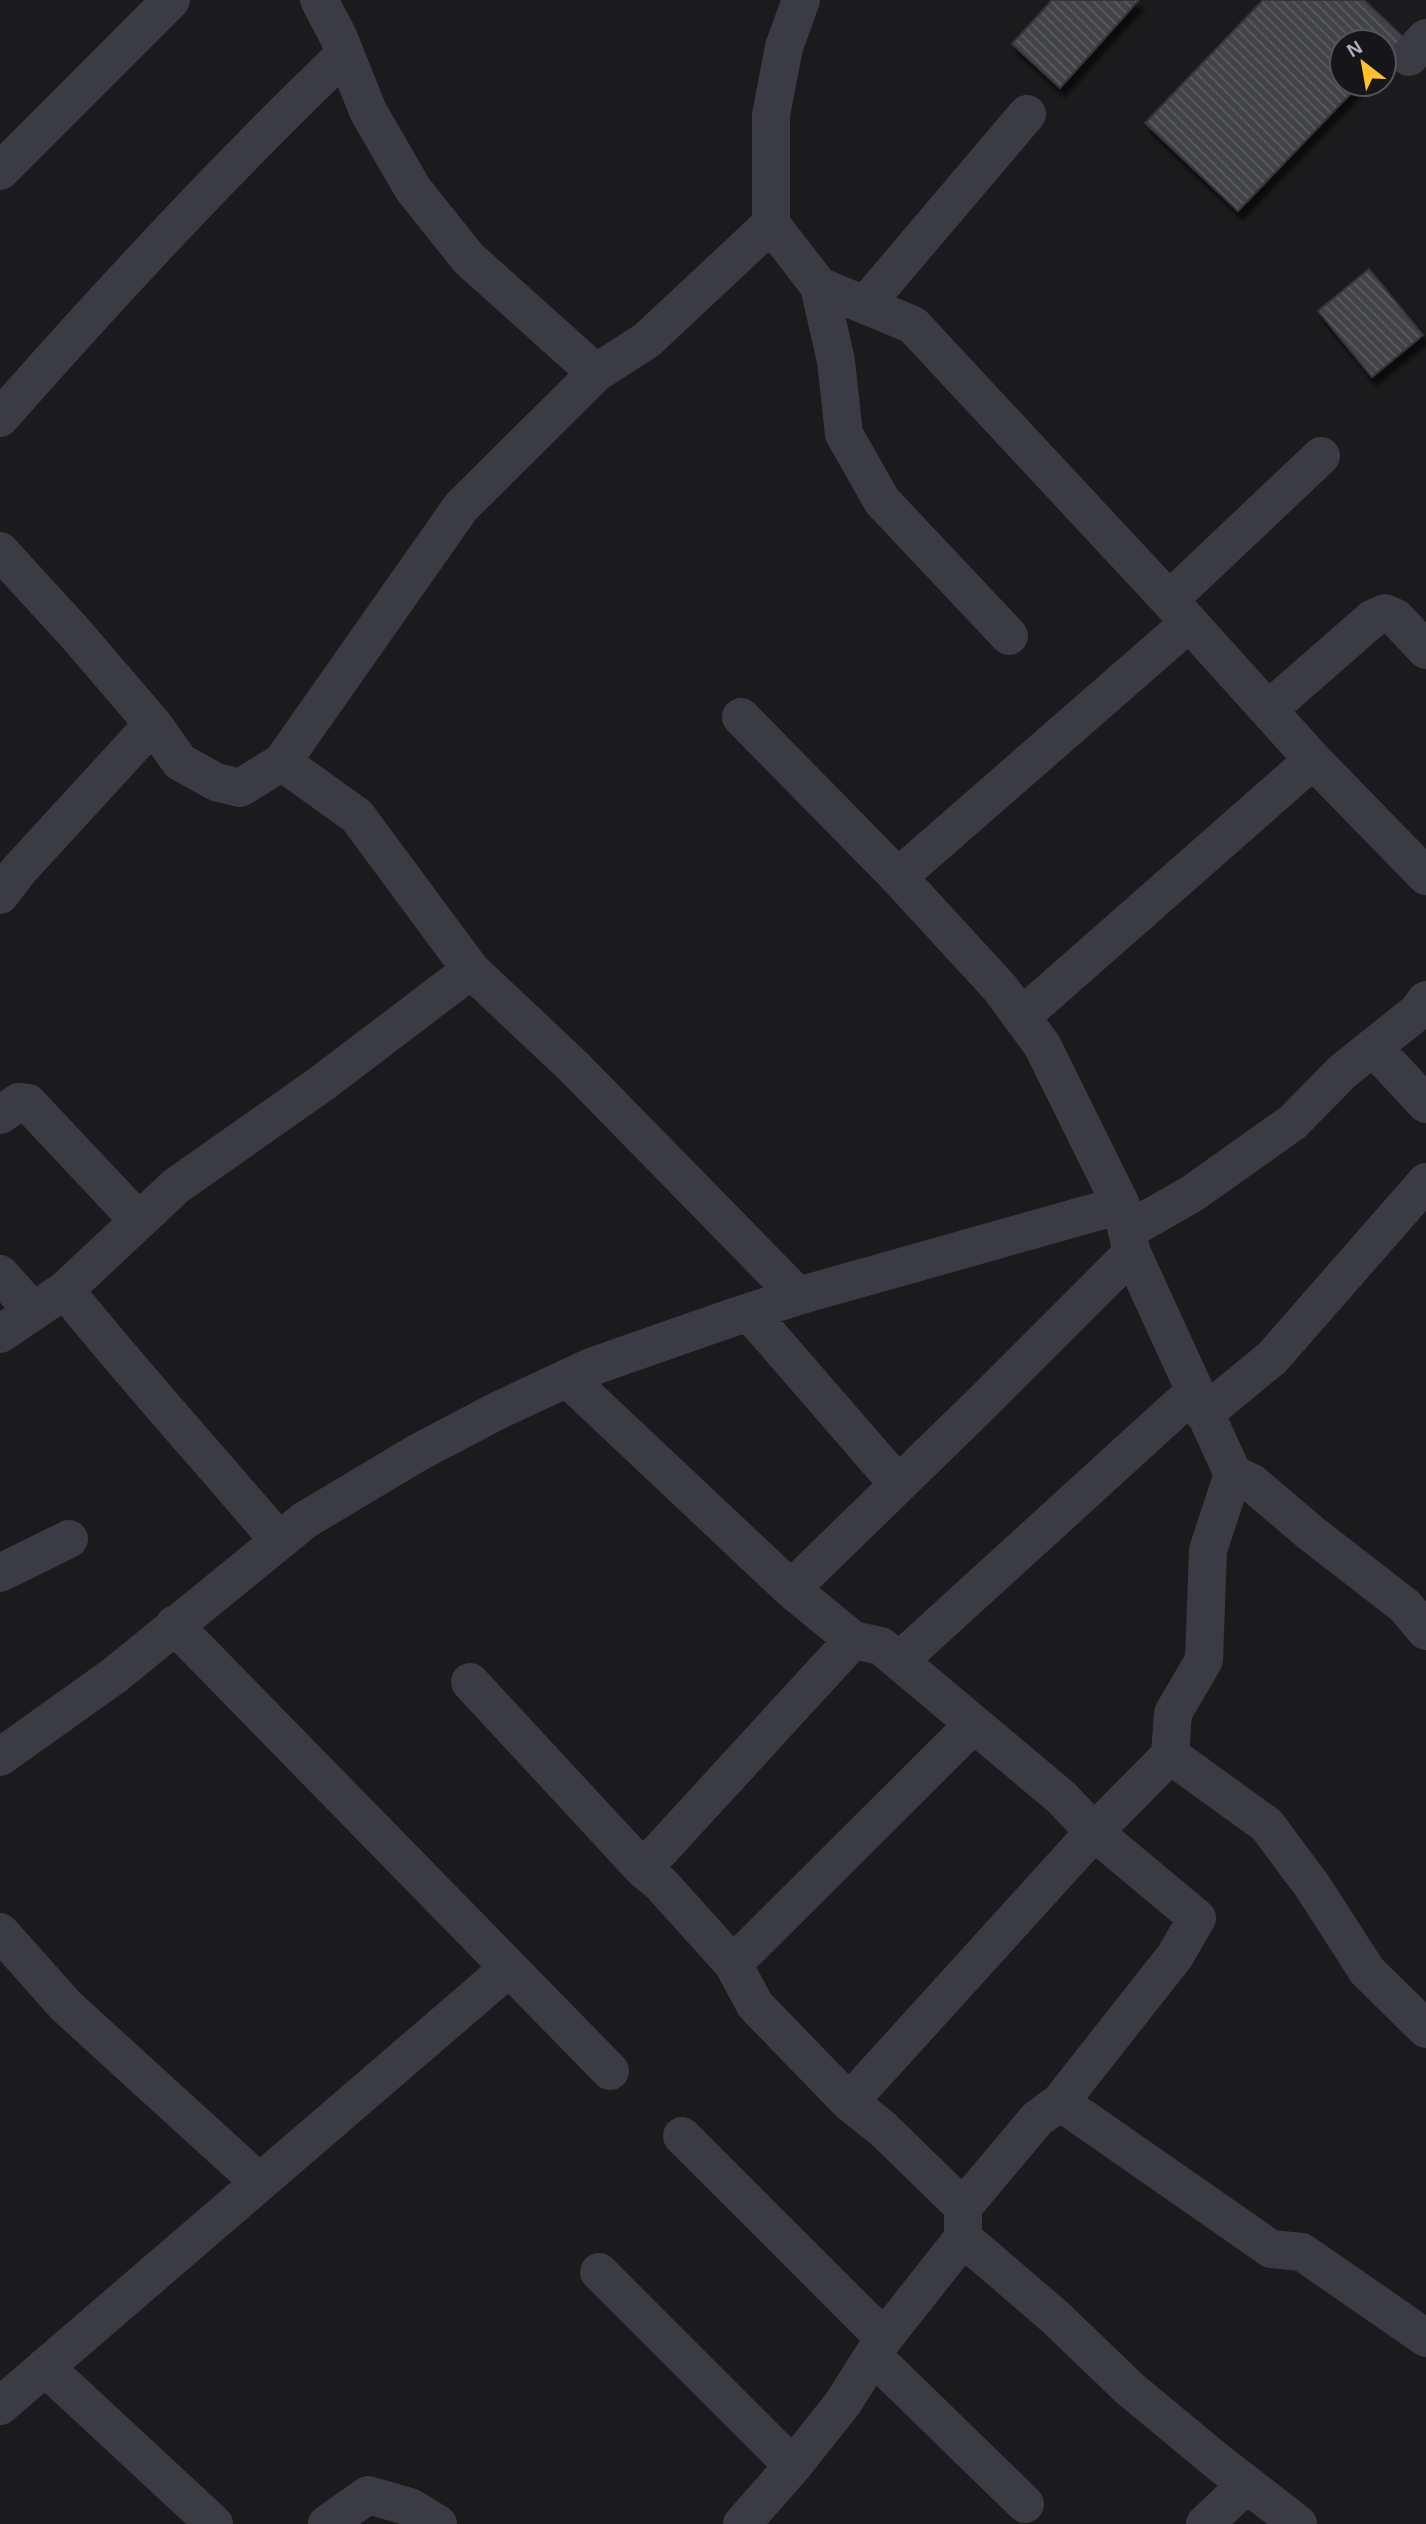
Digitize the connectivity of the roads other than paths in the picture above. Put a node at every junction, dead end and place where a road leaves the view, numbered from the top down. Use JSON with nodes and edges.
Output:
{"nodes":[{"id":1,"x":171,"y":0,"type":"edge"},
{"id":2,"x":319,"y":0,"type":"edge"},
{"id":3,"x":800,"y":0,"type":"edge"},
{"id":4,"x":345,"y":54,"type":"junction"},
{"id":5,"x":1027,"y":114,"type":"dead end"},
{"id":6,"x":0,"y":171,"type":"edge"},
{"id":7,"x":771,"y":225,"type":"junction"},
{"id":8,"x":819,"y":286,"type":"junction"},
{"id":9,"x":865,"y":305,"type":"junction"},
{"id":10,"x":596,"y":373,"type":"junction"},
{"id":11,"x":0,"y":418,"type":"edge"},
{"id":12,"x":1321,"y":456,"type":"dead end"},
{"id":13,"x":0,"y":551,"type":"edge"},
{"id":14,"x":1179,"y":611,"type":"junction"},
{"id":15,"x":1009,"y":636,"type":"dead end"},
{"id":16,"x":1426,"y":650,"type":"edge"},
{"id":17,"x":1268,"y":710,"type":"junction"},
{"id":18,"x":741,"y":717,"type":"dead end"},
{"id":19,"x":153,"y":724,"type":"junction"},
{"id":20,"x":1313,"y":761,"type":"junction"},
{"id":21,"x":282,"y":762,"type":"junction"},
{"id":22,"x":1426,"y":876,"type":"edge"},
{"id":23,"x":898,"y":877,"type":"junction"},
{"id":24,"x":0,"y":895,"type":"edge"},
{"id":25,"x":471,"y":970,"type":"junction"},
{"id":26,"x":1426,"y":1000,"type":"edge"},
{"id":27,"x":1021,"y":1017,"type":"junction"},
{"id":28,"x":1373,"y":1047,"type":"junction"},
{"id":29,"x":1426,"y":1104,"type":"edge"},
{"id":30,"x":0,"y":1115,"type":"edge"},
{"id":31,"x":1426,"y":1182,"type":"edge"},
{"id":32,"x":138,"y":1220,"type":"junction"},
{"id":33,"x":1127,"y":1230,"type":"junction"},
{"id":34,"x":0,"y":1274,"type":"edge"},
{"id":35,"x":65,"y":1290,"type":"junction"},
{"id":36,"x":798,"y":1296,"type":"junction"},
{"id":37,"x":33,"y":1311,"type":"junction"},
{"id":38,"x":748,"y":1312,"type":"junction"},
{"id":39,"x":0,"y":1334,"type":"edge"},
{"id":40,"x":567,"y":1378,"type":"junction"},
{"id":41,"x":1199,"y":1403,"type":"junction"},
{"id":42,"x":1233,"y":1474,"type":"junction"},
{"id":43,"x":898,"y":1484,"type":"junction"},
{"id":44,"x":69,"y":1539,"type":"dead end"},
{"id":45,"x":279,"y":1541,"type":"junction"},
{"id":46,"x":0,"y":1573,"type":"edge"},
{"id":47,"x":791,"y":1589,"type":"junction"},
{"id":48,"x":174,"y":1625,"type":"junction"},
{"id":49,"x":1426,"y":1632,"type":"edge"},
{"id":50,"x":853,"y":1640,"type":"junction"},
{"id":51,"x":899,"y":1661,"type":"junction"},
{"id":52,"x":470,"y":1682,"type":"dead end"},
{"id":53,"x":974,"y":1724,"type":"junction"},
{"id":54,"x":1170,"y":1755,"type":"junction"},
{"id":55,"x":0,"y":1756,"type":"edge"},
{"id":56,"x":1094,"y":1832,"type":"junction"},
{"id":57,"x":643,"y":1868,"type":"junction"},
{"id":58,"x":0,"y":1932,"type":"edge"},
{"id":59,"x":733,"y":1964,"type":"junction"},
{"id":60,"x":509,"y":1968,"type":"junction"},
{"id":61,"x":1426,"y":2029,"type":"edge"},
{"id":62,"x":610,"y":2071,"type":"dead end"},
{"id":63,"x":849,"y":2102,"type":"junction"},
{"id":64,"x":1060,"y":2102,"type":"junction"},
{"id":65,"x":682,"y":2136,"type":"dead end"},
{"id":66,"x":258,"y":2182,"type":"junction"},
{"id":67,"x":963,"y":2222,"type":"junction"},
{"id":68,"x":599,"y":2272,"type":"dead end"},
{"id":69,"x":1426,"y":2338,"type":"edge"},
{"id":70,"x":879,"y":2347,"type":"junction"},
{"id":71,"x":45,"y":2367,"type":"junction"},
{"id":72,"x":0,"y":2406,"type":"edge"},
{"id":73,"x":793,"y":2466,"type":"junction"},
{"id":74,"x":1247,"y":2484,"type":"junction"},
{"id":75,"x":1025,"y":2504,"type":"dead end"},
{"id":76,"x":214,"y":2524,"type":"edge"},
{"id":77,"x":327,"y":2524,"type":"edge"},
{"id":78,"x":438,"y":2524,"type":"edge"},
{"id":79,"x":742,"y":2524,"type":"edge"},
{"id":80,"x":1205,"y":2524,"type":"edge"},
{"id":81,"x":1298,"y":2524,"type":"edge"}],
"edges":[{"from":1,"to":6,"type":"street"},
{"from":2,"to":4,"type":"street"},
{"from":3,"to":7,"type":"street"},
{"from":4,"to":10,"type":"street"},
{"from":4,"to":11,"type":"street"},
{"from":5,"to":9,"type":"street"},
{"from":7,"to":8,"type":"street"},
{"from":7,"to":10,"type":"street"},
{"from":8,"to":9,"type":"street"},
{"from":8,"to":15,"type":"street"},
{"from":9,"to":14,"type":"street"},
{"from":10,"to":21,"type":"street"},
{"from":12,"to":14,"type":"street"},
{"from":13,"to":19,"type":"street"},
{"from":14,"to":17,"type":"street"},
{"from":14,"to":23,"type":"street"},
{"from":16,"to":17,"type":"street"},
{"from":17,"to":20,"type":"street"},
{"from":18,"to":23,"type":"street"},
{"from":19,"to":21,"type":"street"},
{"from":19,"to":24,"type":"street"},
{"from":20,"to":22,"type":"street"},
{"from":20,"to":27,"type":"street"},
{"from":21,"to":25,"type":"street"},
{"from":23,"to":27,"type":"street"},
{"from":25,"to":32,"type":"street"},
{"from":25,"to":36,"type":"street"},
{"from":26,"to":28,"type":"street"},
{"from":27,"to":33,"type":"street"},
{"from":28,"to":29,"type":"street"},
{"from":28,"to":33,"type":"street"},
{"from":30,"to":32,"type":"street"},
{"from":31,"to":41,"type":"street"},
{"from":32,"to":35,"type":"street"},
{"from":33,"to":36,"type":"street"},
{"from":33,"to":41,"type":"street"},
{"from":33,"to":43,"type":"street"},
{"from":34,"to":37,"type":"street"},
{"from":35,"to":37,"type":"street"},
{"from":35,"to":45,"type":"street"},
{"from":36,"to":38,"type":"street"},
{"from":37,"to":39,"type":"street"},
{"from":38,"to":40,"type":"street"},
{"from":38,"to":43,"type":"street"},
{"from":40,"to":45,"type":"street"},
{"from":40,"to":47,"type":"street"},
{"from":41,"to":42,"type":"street"},
{"from":41,"to":51,"type":"street"},
{"from":42,"to":49,"type":"street"},
{"from":42,"to":54,"type":"street"},
{"from":43,"to":47,"type":"street"},
{"from":44,"to":46,"type":"street"},
{"from":45,"to":48,"type":"street"},
{"from":47,"to":50,"type":"street"},
{"from":48,"to":55,"type":"street"},
{"from":48,"to":60,"type":"street"},
{"from":50,"to":51,"type":"street"},
{"from":50,"to":57,"type":"street"},
{"from":51,"to":53,"type":"street"},
{"from":52,"to":57,"type":"street"},
{"from":53,"to":56,"type":"street"},
{"from":53,"to":59,"type":"street"},
{"from":54,"to":56,"type":"street"},
{"from":54,"to":61,"type":"street"},
{"from":56,"to":63,"type":"street"},
{"from":56,"to":64,"type":"street"},
{"from":57,"to":59,"type":"street"},
{"from":58,"to":66,"type":"street"},
{"from":59,"to":63,"type":"street"},
{"from":60,"to":62,"type":"street"},
{"from":60,"to":66,"type":"street"},
{"from":63,"to":67,"type":"street"},
{"from":64,"to":67,"type":"street"},
{"from":64,"to":69,"type":"street"},
{"from":65,"to":70,"type":"street"},
{"from":66,"to":71,"type":"street"},
{"from":67,"to":70,"type":"street"},
{"from":67,"to":74,"type":"street"},
{"from":68,"to":73,"type":"street"},
{"from":70,"to":73,"type":"street"},
{"from":70,"to":75,"type":"street"},
{"from":71,"to":72,"type":"street"},
{"from":71,"to":76,"type":"street"},
{"from":73,"to":79,"type":"street"},
{"from":74,"to":80,"type":"street"},
{"from":74,"to":81,"type":"street"},
{"from":77,"to":78,"type":"street"}]}
